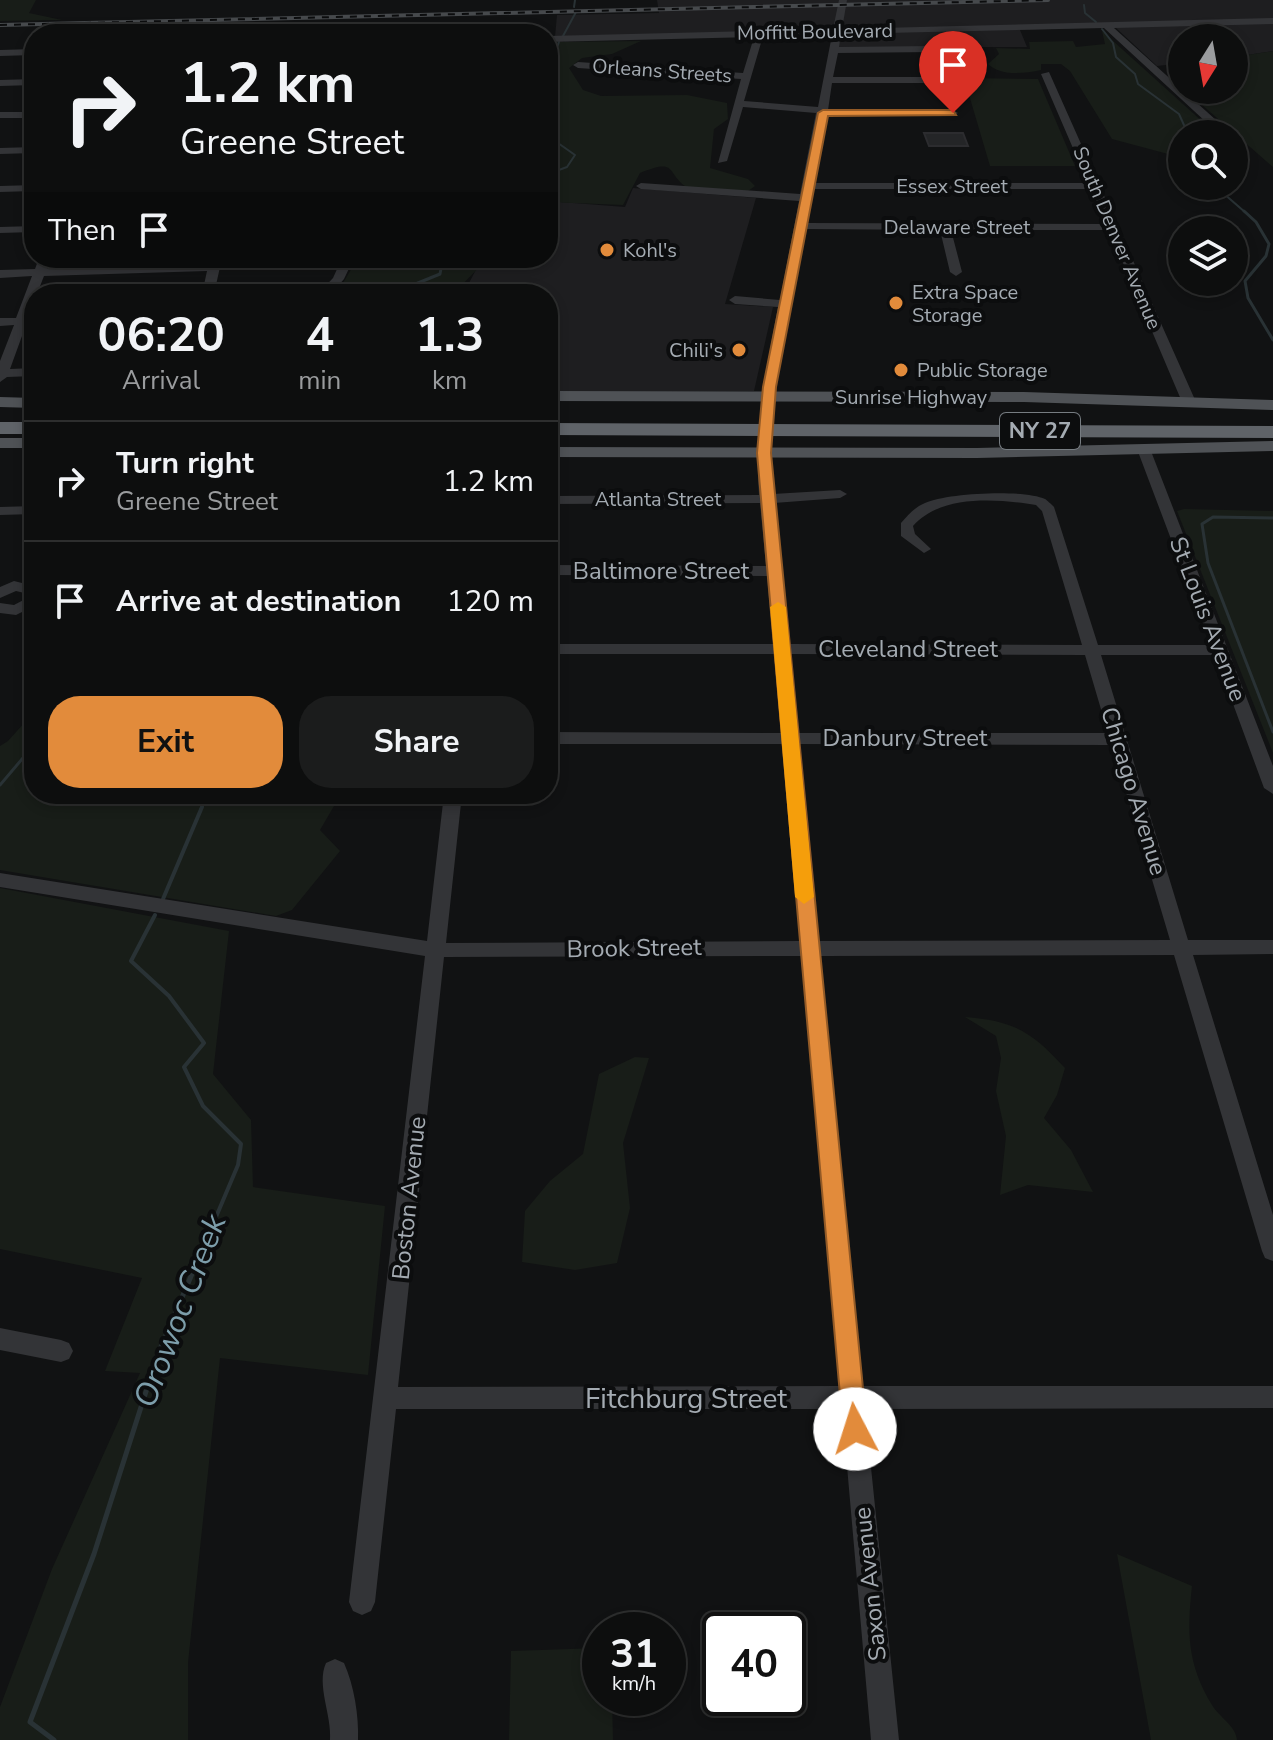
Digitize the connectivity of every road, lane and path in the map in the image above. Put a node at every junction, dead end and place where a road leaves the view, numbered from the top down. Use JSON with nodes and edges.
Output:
{"nodes":[{"id":1,"x":843,"y":0,"type":"edge"},
{"id":2,"x":1273,"y":21,"type":"edge"},
{"id":3,"x":1106,"y":25,"type":"junction"},
{"id":4,"x":837,"y":32,"type":"junction"},
{"id":5,"x":759,"y":34,"type":"junction"},
{"id":6,"x":558,"y":39,"type":"edge"},
{"id":7,"x":934,"y":49,"type":"dead end"},
{"id":8,"x":835,"y":50,"type":"junction"},
{"id":9,"x":24,"y":52,"type":"edge"},
{"id":10,"x":0,"y":53,"type":"edge"},
{"id":11,"x":578,"y":65,"type":"dead end"},
{"id":12,"x":1046,"y":74,"type":"dead end"},
{"id":13,"x":747,"y":76,"type":"junction"},
{"id":14,"x":829,"y":80,"type":"junction"},
{"id":15,"x":904,"y":80,"type":"junction"},
{"id":16,"x":943,"y":80,"type":"dead end"},
{"id":17,"x":24,"y":82,"type":"edge"},
{"id":18,"x":0,"y":83,"type":"edge"},
{"id":19,"x":908,"y":93,"type":"dead end"},
{"id":20,"x":739,"y":104,"type":"junction"},
{"id":21,"x":823,"y":111,"type":"junction"},
{"id":22,"x":953,"y":113,"type":"dead end"},
{"id":23,"x":0,"y":115,"type":"edge"},
{"id":24,"x":24,"y":115,"type":"edge"},
{"id":25,"x":1210,"y":120,"type":"edge"},
{"id":26,"x":24,"y":150,"type":"edge"},
{"id":27,"x":0,"y":151,"type":"edge"},
{"id":28,"x":722,"y":161,"type":"dead end"},
{"id":29,"x":641,"y":186,"type":"dead end"},
{"id":30,"x":1095,"y":186,"type":"junction"},
{"id":31,"x":24,"y":188,"type":"edge"},
{"id":32,"x":0,"y":189,"type":"edge"},
{"id":33,"x":808,"y":192,"type":"junction"},
{"id":34,"x":801,"y":226,"type":"junction"},
{"id":35,"x":1112,"y":227,"type":"junction"},
{"id":36,"x":945,"y":228,"type":"junction"},
{"id":37,"x":24,"y":229,"type":"edge"},
{"id":38,"x":0,"y":230,"type":"edge"},
{"id":39,"x":41,"y":268,"type":"edge"},
{"id":40,"x":127,"y":268,"type":"edge"},
{"id":41,"x":956,"y":272,"type":"dead end"},
{"id":42,"x":39,"y":273,"type":"junction"},
{"id":43,"x":0,"y":274,"type":"edge"},
{"id":44,"x":35,"y":284,"type":"edge"},
{"id":45,"x":735,"y":300,"type":"dead end"},
{"id":46,"x":787,"y":304,"type":"junction"},
{"id":47,"x":24,"y":311,"type":"edge"},
{"id":48,"x":20,"y":321,"type":"junction"},
{"id":49,"x":24,"y":321,"type":"edge"},
{"id":50,"x":0,"y":322,"type":"edge"},
{"id":51,"x":24,"y":373,"type":"edge"},
{"id":52,"x":1,"y":376,"type":"edge"},
{"id":53,"x":558,"y":396,"type":"edge"},
{"id":54,"x":768,"y":397,"type":"junction"},
{"id":55,"x":0,"y":402,"type":"edge"},
{"id":56,"x":1189,"y":402,"type":"junction"},
{"id":57,"x":24,"y":403,"type":"edge"},
{"id":58,"x":1273,"y":405,"type":"edge"},
{"id":59,"x":0,"y":416,"type":"edge"},
{"id":60,"x":558,"y":417,"type":"edge"},
{"id":61,"x":1273,"y":419,"type":"edge"},
{"id":62,"x":721,"y":423,"type":"junction"},
{"id":63,"x":808,"y":423,"type":"junction"},
{"id":64,"x":24,"y":426,"type":"edge"},
{"id":65,"x":0,"y":429,"type":"edge"},
{"id":66,"x":24,"y":429,"type":"edge"},
{"id":67,"x":558,"y":429,"type":"edge"},
{"id":68,"x":24,"y":432,"type":"edge"},
{"id":69,"x":1273,"y":432,"type":"edge"},
{"id":70,"x":0,"y":443,"type":"edge"},
{"id":71,"x":1273,"y":446,"type":"edge"},
{"id":72,"x":1144,"y":449,"type":"junction"},
{"id":73,"x":558,"y":452,"type":"edge"},
{"id":74,"x":764,"y":453,"type":"junction"},
{"id":75,"x":840,"y":494,"type":"dead end"},
{"id":76,"x":767,"y":499,"type":"junction"},
{"id":77,"x":558,"y":500,"type":"edge"},
{"id":78,"x":24,"y":510,"type":"edge"},
{"id":79,"x":0,"y":511,"type":"edge"},
{"id":80,"x":924,"y":549,"type":"dead end"},
{"id":81,"x":558,"y":570,"type":"edge"},
{"id":82,"x":775,"y":571,"type":"junction"},
{"id":83,"x":24,"y":588,"type":"edge"},
{"id":84,"x":0,"y":593,"type":"edge"},
{"id":85,"x":24,"y":606,"type":"edge"},
{"id":86,"x":0,"y":608,"type":"edge"},
{"id":87,"x":558,"y":649,"type":"edge"},
{"id":88,"x":782,"y":649,"type":"junction"},
{"id":89,"x":1091,"y":650,"type":"junction"},
{"id":90,"x":1219,"y":650,"type":"junction"},
{"id":91,"x":558,"y":738,"type":"edge"},
{"id":92,"x":789,"y":738,"type":"junction"},
{"id":93,"x":1117,"y":739,"type":"junction"},
{"id":94,"x":1273,"y":788,"type":"edge"},
{"id":95,"x":452,"y":804,"type":"edge"},
{"id":96,"x":0,"y":880,"type":"edge"},
{"id":97,"x":809,"y":946,"type":"junction"},
{"id":98,"x":1273,"y":947,"type":"edge"},
{"id":99,"x":436,"y":950,"type":"junction"},
{"id":100,"x":1183,"y":950,"type":"junction"},
{"id":101,"x":1273,"y":1251,"type":"edge"},
{"id":102,"x":0,"y":1339,"type":"edge"},
{"id":103,"x":61,"y":1351,"type":"dead end"},
{"id":104,"x":1273,"y":1397,"type":"edge"},
{"id":105,"x":388,"y":1398,"type":"junction"},
{"id":106,"x":852,"y":1400,"type":"junction"},
{"id":107,"x":362,"y":1602,"type":"dead end"},
{"id":108,"x":335,"y":1672,"type":"dead end"},
{"id":109,"x":344,"y":1740,"type":"edge"},
{"id":110,"x":885,"y":1740,"type":"edge"}],
"edges":[{"from":1,"to":4,"type":"street","name":"Saxon Avenue"},
{"from":2,"to":3,"type":"street","name":"Moffitt Boulevard"},
{"from":3,"to":4,"type":"street","name":"Moffitt Boulevard"},
{"from":3,"to":25,"type":"street"},
{"from":4,"to":5,"type":"street","name":"Moffitt Boulevard"},
{"from":4,"to":8,"type":"street","name":"Saxon Avenue"},
{"from":5,"to":6,"type":"street","name":"Moffitt Boulevard"},
{"from":5,"to":13,"type":"street"},
{"from":7,"to":8,"type":"street"},
{"from":8,"to":14,"type":"street","name":"Saxon Avenue"},
{"from":9,"to":10,"type":"street"},
{"from":11,"to":13,"type":"street","name":"Orleans Streets"},
{"from":12,"to":30,"type":"street","name":"South Denver Avenue"},
{"from":13,"to":20,"type":"street"},
{"from":14,"to":15,"type":"street"},
{"from":14,"to":21,"type":"street","name":"Saxon Avenue"},
{"from":15,"to":16,"type":"street"},
{"from":15,"to":19,"type":"street"},
{"from":17,"to":18,"type":"street"},
{"from":20,"to":21,"type":"street"},
{"from":20,"to":28,"type":"street"},
{"from":21,"to":22,"type":"street"},
{"from":21,"to":33,"type":"street","name":"Saxon Avenue"},
{"from":23,"to":24,"type":"street"},
{"from":26,"to":27,"type":"street"},
{"from":29,"to":33,"type":"street","name":"Essex Street"},
{"from":30,"to":33,"type":"street","name":"Essex Street"},
{"from":30,"to":35,"type":"street","name":"South Denver Avenue"},
{"from":31,"to":32,"type":"street"},
{"from":33,"to":34,"type":"street","name":"Saxon Avenue"},
{"from":34,"to":36,"type":"street","name":"Delaware Street"},
{"from":34,"to":46,"type":"street","name":"Saxon Avenue"},
{"from":35,"to":36,"type":"street","name":"Delaware Street"},
{"from":35,"to":56,"type":"street","name":"South Denver Avenue"},
{"from":36,"to":41,"type":"street"},
{"from":37,"to":38,"type":"street"},
{"from":39,"to":42,"type":"street"},
{"from":40,"to":42,"type":"street"},
{"from":42,"to":43,"type":"street"},
{"from":42,"to":44,"type":"street"},
{"from":45,"to":46,"type":"street"},
{"from":46,"to":54,"type":"street","name":"Saxon Avenue"},
{"from":47,"to":48,"type":"street"},
{"from":48,"to":49,"type":"street"},
{"from":48,"to":50,"type":"street"},
{"from":48,"to":52,"type":"street"},
{"from":51,"to":52,"type":"street"},
{"from":53,"to":54,"type":"main road","name":"Sunrise Highway"},
{"from":54,"to":56,"type":"main road","name":"Sunrise Highway"},
{"from":54,"to":74,"type":"street","name":"Saxon Avenue"},
{"from":55,"to":57,"type":"main road"},
{"from":56,"to":58,"type":"main road","name":"Sunrise Highway"},
{"from":59,"to":64,"type":"highway"},
{"from":60,"to":62,"type":"highway","name":"Sunrise Highway","number":"NY 27"},
{"from":61,"to":63,"type":"highway","name":"Sunrise Highway","number":"NY 27"},
{"from":62,"to":63,"type":"highway","name":"Sunrise Highway","number":"NY 27"},
{"from":62,"to":67,"type":"highway","name":"Sunrise Highway","number":"NY 27"},
{"from":63,"to":69,"type":"highway","name":"Sunrise Highway","number":"NY 27"},
{"from":65,"to":66,"type":"highway"},
{"from":68,"to":70,"type":"main road"},
{"from":71,"to":72,"type":"main road"},
{"from":72,"to":74,"type":"main road"},
{"from":72,"to":90,"type":"street","name":"St Louis Avenue"},
{"from":73,"to":74,"type":"main road"},
{"from":74,"to":76,"type":"street","name":"Saxon Avenue"},
{"from":75,"to":76,"type":"street","name":"Atlanta Street"},
{"from":76,"to":77,"type":"street","name":"Atlanta Street"},
{"from":76,"to":82,"type":"street","name":"Saxon Avenue"},
{"from":78,"to":79,"type":"street"},
{"from":80,"to":89,"type":"street","name":"Chicago Avenue"},
{"from":81,"to":82,"type":"street","name":"Baltimore Street"},
{"from":82,"to":88,"type":"street","name":"Saxon Avenue"},
{"from":83,"to":84,"type":"street"},
{"from":85,"to":86,"type":"street"},
{"from":87,"to":88,"type":"street","name":"Cleveland Street"},
{"from":88,"to":89,"type":"street","name":"Cleveland Street"},
{"from":88,"to":92,"type":"street","name":"Saxon Avenue"},
{"from":89,"to":90,"type":"street","name":"Cleveland Street"},
{"from":89,"to":93,"type":"street","name":"Chicago Avenue"},
{"from":90,"to":94,"type":"street","name":"St Louis Avenue"},
{"from":91,"to":92,"type":"street","name":"Danbury Street"},
{"from":92,"to":93,"type":"street","name":"Danbury Street"},
{"from":92,"to":97,"type":"street","name":"Saxon Avenue"},
{"from":93,"to":100,"type":"street","name":"Chicago Avenue"},
{"from":95,"to":99,"type":"street","name":"Boston Avenue"},
{"from":96,"to":99,"type":"street","name":"Brook Street"},
{"from":97,"to":99,"type":"street","name":"Brook Street"},
{"from":97,"to":100,"type":"street","name":"Brook Street"},
{"from":97,"to":106,"type":"street","name":"Saxon Avenue"},
{"from":98,"to":100,"type":"street","name":"Brook Street"},
{"from":99,"to":105,"type":"street","name":"Boston Avenue"},
{"from":100,"to":101,"type":"street","name":"Chicago Avenue"},
{"from":102,"to":103,"type":"street"},
{"from":104,"to":106,"type":"street","name":"Fitchburg Street"},
{"from":105,"to":106,"type":"street","name":"Fitchburg Street"},
{"from":105,"to":107,"type":"street","name":"Boston Avenue"},
{"from":106,"to":110,"type":"street","name":"Saxon Avenue"},
{"from":108,"to":109,"type":"street"}]}
